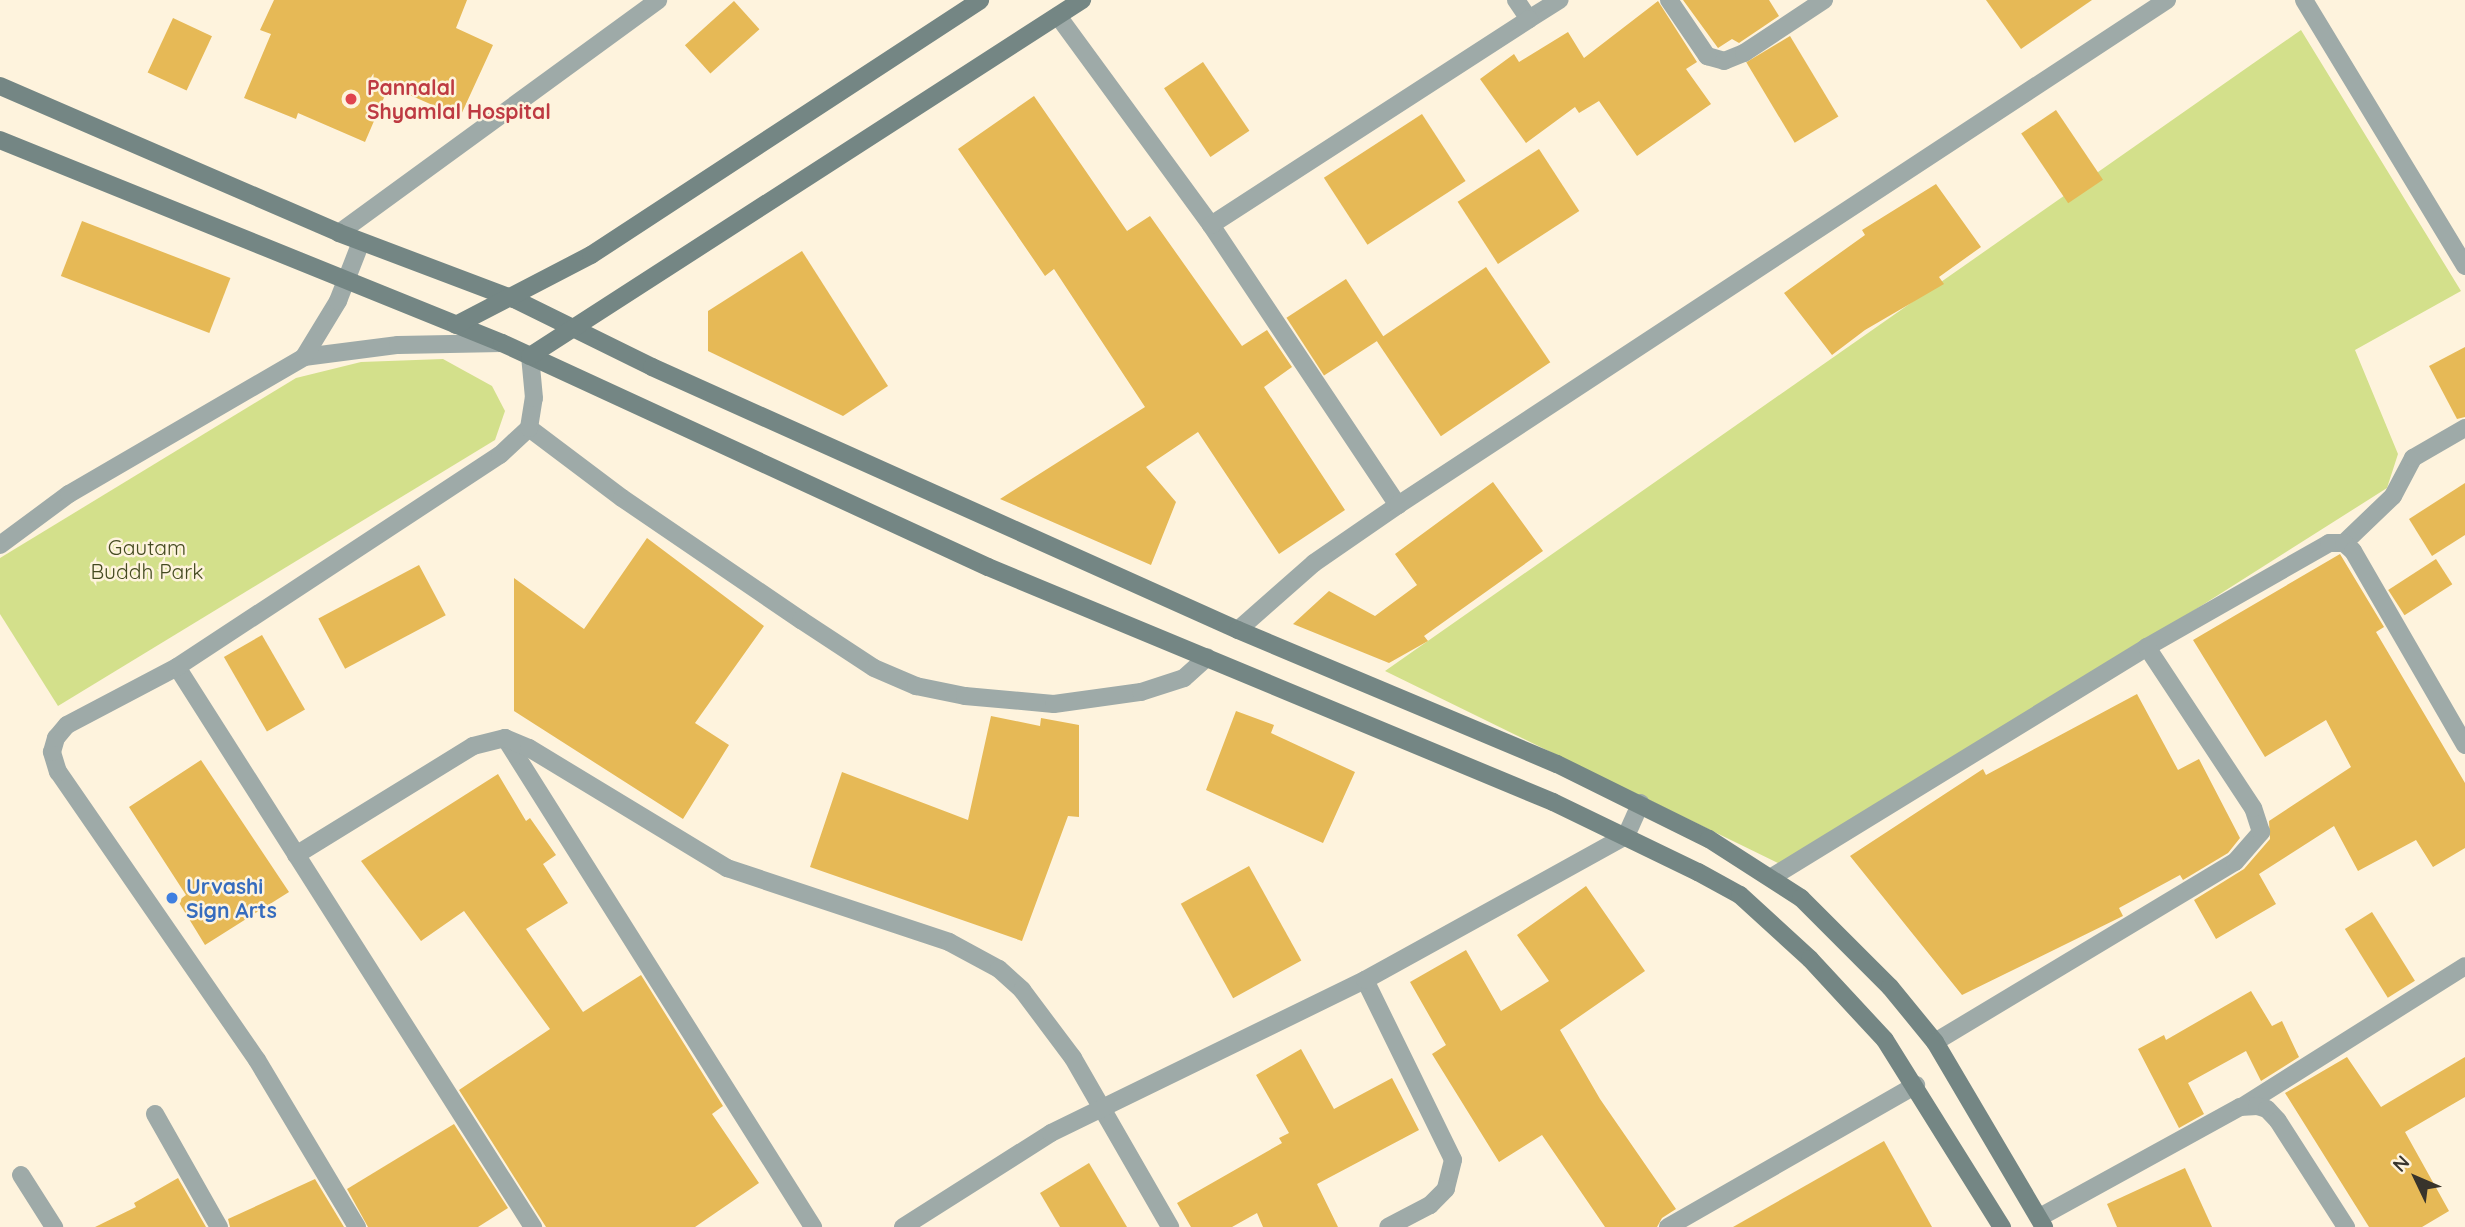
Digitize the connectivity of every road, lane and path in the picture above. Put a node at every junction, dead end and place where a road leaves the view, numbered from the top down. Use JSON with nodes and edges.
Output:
{"nodes":[{"id":1,"x":658,"y":0,"type":"edge"},
{"id":2,"x":980,"y":0,"type":"edge"},
{"id":3,"x":1082,"y":0,"type":"edge"},
{"id":4,"x":1516,"y":0,"type":"edge"},
{"id":5,"x":1559,"y":0,"type":"edge"},
{"id":6,"x":1668,"y":0,"type":"edge"},
{"id":7,"x":1824,"y":0,"type":"edge"},
{"id":8,"x":2167,"y":0,"type":"edge"},
{"id":9,"x":2304,"y":0,"type":"edge"},
{"id":10,"x":1058,"y":16,"type":"junction"},
{"id":11,"x":1530,"y":19,"type":"junction"},
{"id":12,"x":0,"y":86,"type":"edge"},
{"id":13,"x":0,"y":140,"type":"edge"},
{"id":14,"x":1210,"y":225,"type":"junction"},
{"id":15,"x":339,"y":233,"type":"junction"},
{"id":16,"x":361,"y":242,"type":"junction"},
{"id":17,"x":2465,"y":266,"type":"edge"},
{"id":18,"x":343,"y":281,"type":"junction"},
{"id":19,"x":514,"y":299,"type":"junction"},
{"id":20,"x":456,"y":325,"type":"junction"},
{"id":21,"x":575,"y":327,"type":"junction"},
{"id":22,"x":502,"y":344,"type":"junction"},
{"id":23,"x":530,"y":356,"type":"junction"},
{"id":24,"x":304,"y":357,"type":"junction"},
{"id":25,"x":529,"y":428,"type":"junction"},
{"id":26,"x":2465,"y":428,"type":"edge"},
{"id":27,"x":1398,"y":505,"type":"junction"},
{"id":28,"x":2344,"y":543,"type":"junction"},
{"id":29,"x":0,"y":545,"type":"edge"},
{"id":30,"x":1238,"y":630,"type":"junction"},
{"id":31,"x":2147,"y":647,"type":"junction"},
{"id":32,"x":1207,"y":657,"type":"junction"},
{"id":33,"x":177,"y":667,"type":"junction"},
{"id":34,"x":505,"y":738,"type":"junction"},
{"id":35,"x":2465,"y":745,"type":"edge"},
{"id":36,"x":1641,"y":803,"type":"junction"},
{"id":37,"x":1626,"y":836,"type":"junction"},
{"id":38,"x":296,"y":855,"type":"junction"},
{"id":39,"x":1772,"y":877,"type":"junction"},
{"id":40,"x":2465,"y":966,"type":"edge"},
{"id":41,"x":1364,"y":980,"type":"junction"},
{"id":42,"x":1935,"y":1042,"type":"junction"},
{"id":43,"x":1916,"y":1085,"type":"junction"},
{"id":44,"x":2240,"y":1108,"type":"junction"},
{"id":45,"x":1100,"y":1110,"type":"junction"},
{"id":46,"x":155,"y":1114,"type":"dead end"},
{"id":47,"x":21,"y":1175,"type":"dead end"},
{"id":48,"x":2042,"y":1222,"type":"edge"},
{"id":49,"x":54,"y":1227,"type":"edge"},
{"id":50,"x":219,"y":1227,"type":"edge"},
{"id":51,"x":357,"y":1227,"type":"edge"},
{"id":52,"x":533,"y":1227,"type":"edge"},
{"id":53,"x":813,"y":1227,"type":"edge"},
{"id":54,"x":903,"y":1227,"type":"edge"},
{"id":55,"x":1170,"y":1227,"type":"edge"},
{"id":56,"x":1390,"y":1227,"type":"edge"},
{"id":57,"x":1668,"y":1227,"type":"edge"},
{"id":58,"x":2002,"y":1227,"type":"edge"},
{"id":59,"x":2346,"y":1227,"type":"edge"}],
"edges":[{"from":1,"to":15,"type":"street"},
{"from":2,"to":19,"type":"street"},
{"from":3,"to":10,"type":"street"},
{"from":4,"to":11,"type":"street"},
{"from":5,"to":11,"type":"street"},
{"from":6,"to":7,"type":"street"},
{"from":8,"to":27,"type":"street"},
{"from":9,"to":17,"type":"street"},
{"from":10,"to":14,"type":"street"},
{"from":10,"to":21,"type":"street"},
{"from":11,"to":14,"type":"street"},
{"from":12,"to":15,"type":"street"},
{"from":13,"to":18,"type":"street"},
{"from":14,"to":27,"type":"street"},
{"from":15,"to":16,"type":"street"},
{"from":16,"to":18,"type":"street"},
{"from":16,"to":19,"type":"street"},
{"from":18,"to":20,"type":"street"},
{"from":18,"to":24,"type":"street"},
{"from":19,"to":20,"type":"street"},
{"from":19,"to":21,"type":"street"},
{"from":20,"to":22,"type":"street"},
{"from":21,"to":23,"type":"street"},
{"from":21,"to":30,"type":"street"},
{"from":22,"to":23,"type":"street"},
{"from":22,"to":24,"type":"street"},
{"from":23,"to":25,"type":"street"},
{"from":23,"to":32,"type":"street"},
{"from":24,"to":29,"type":"street"},
{"from":25,"to":32,"type":"street"},
{"from":25,"to":33,"type":"street"},
{"from":26,"to":28,"type":"street"},
{"from":27,"to":30,"type":"street"},
{"from":28,"to":31,"type":"street"},
{"from":28,"to":35,"type":"street"},
{"from":30,"to":36,"type":"street"},
{"from":31,"to":39,"type":"street"},
{"from":31,"to":42,"type":"street"},
{"from":32,"to":37,"type":"street"},
{"from":33,"to":38,"type":"street"},
{"from":33,"to":51,"type":"street"},
{"from":34,"to":38,"type":"street"},
{"from":34,"to":45,"type":"street"},
{"from":34,"to":53,"type":"street"},
{"from":36,"to":37,"type":"street"},
{"from":36,"to":39,"type":"street"},
{"from":37,"to":41,"type":"street"},
{"from":37,"to":43,"type":"street"},
{"from":38,"to":52,"type":"street"},
{"from":39,"to":42,"type":"street"},
{"from":40,"to":44,"type":"street"},
{"from":41,"to":45,"type":"street"},
{"from":41,"to":56,"type":"street"},
{"from":42,"to":48,"type":"street"},
{"from":43,"to":57,"type":"street"},
{"from":43,"to":58,"type":"street"},
{"from":44,"to":48,"type":"street"},
{"from":44,"to":59,"type":"street"},
{"from":45,"to":54,"type":"street"},
{"from":45,"to":55,"type":"street"},
{"from":46,"to":50,"type":"street"},
{"from":47,"to":49,"type":"street"}]}
